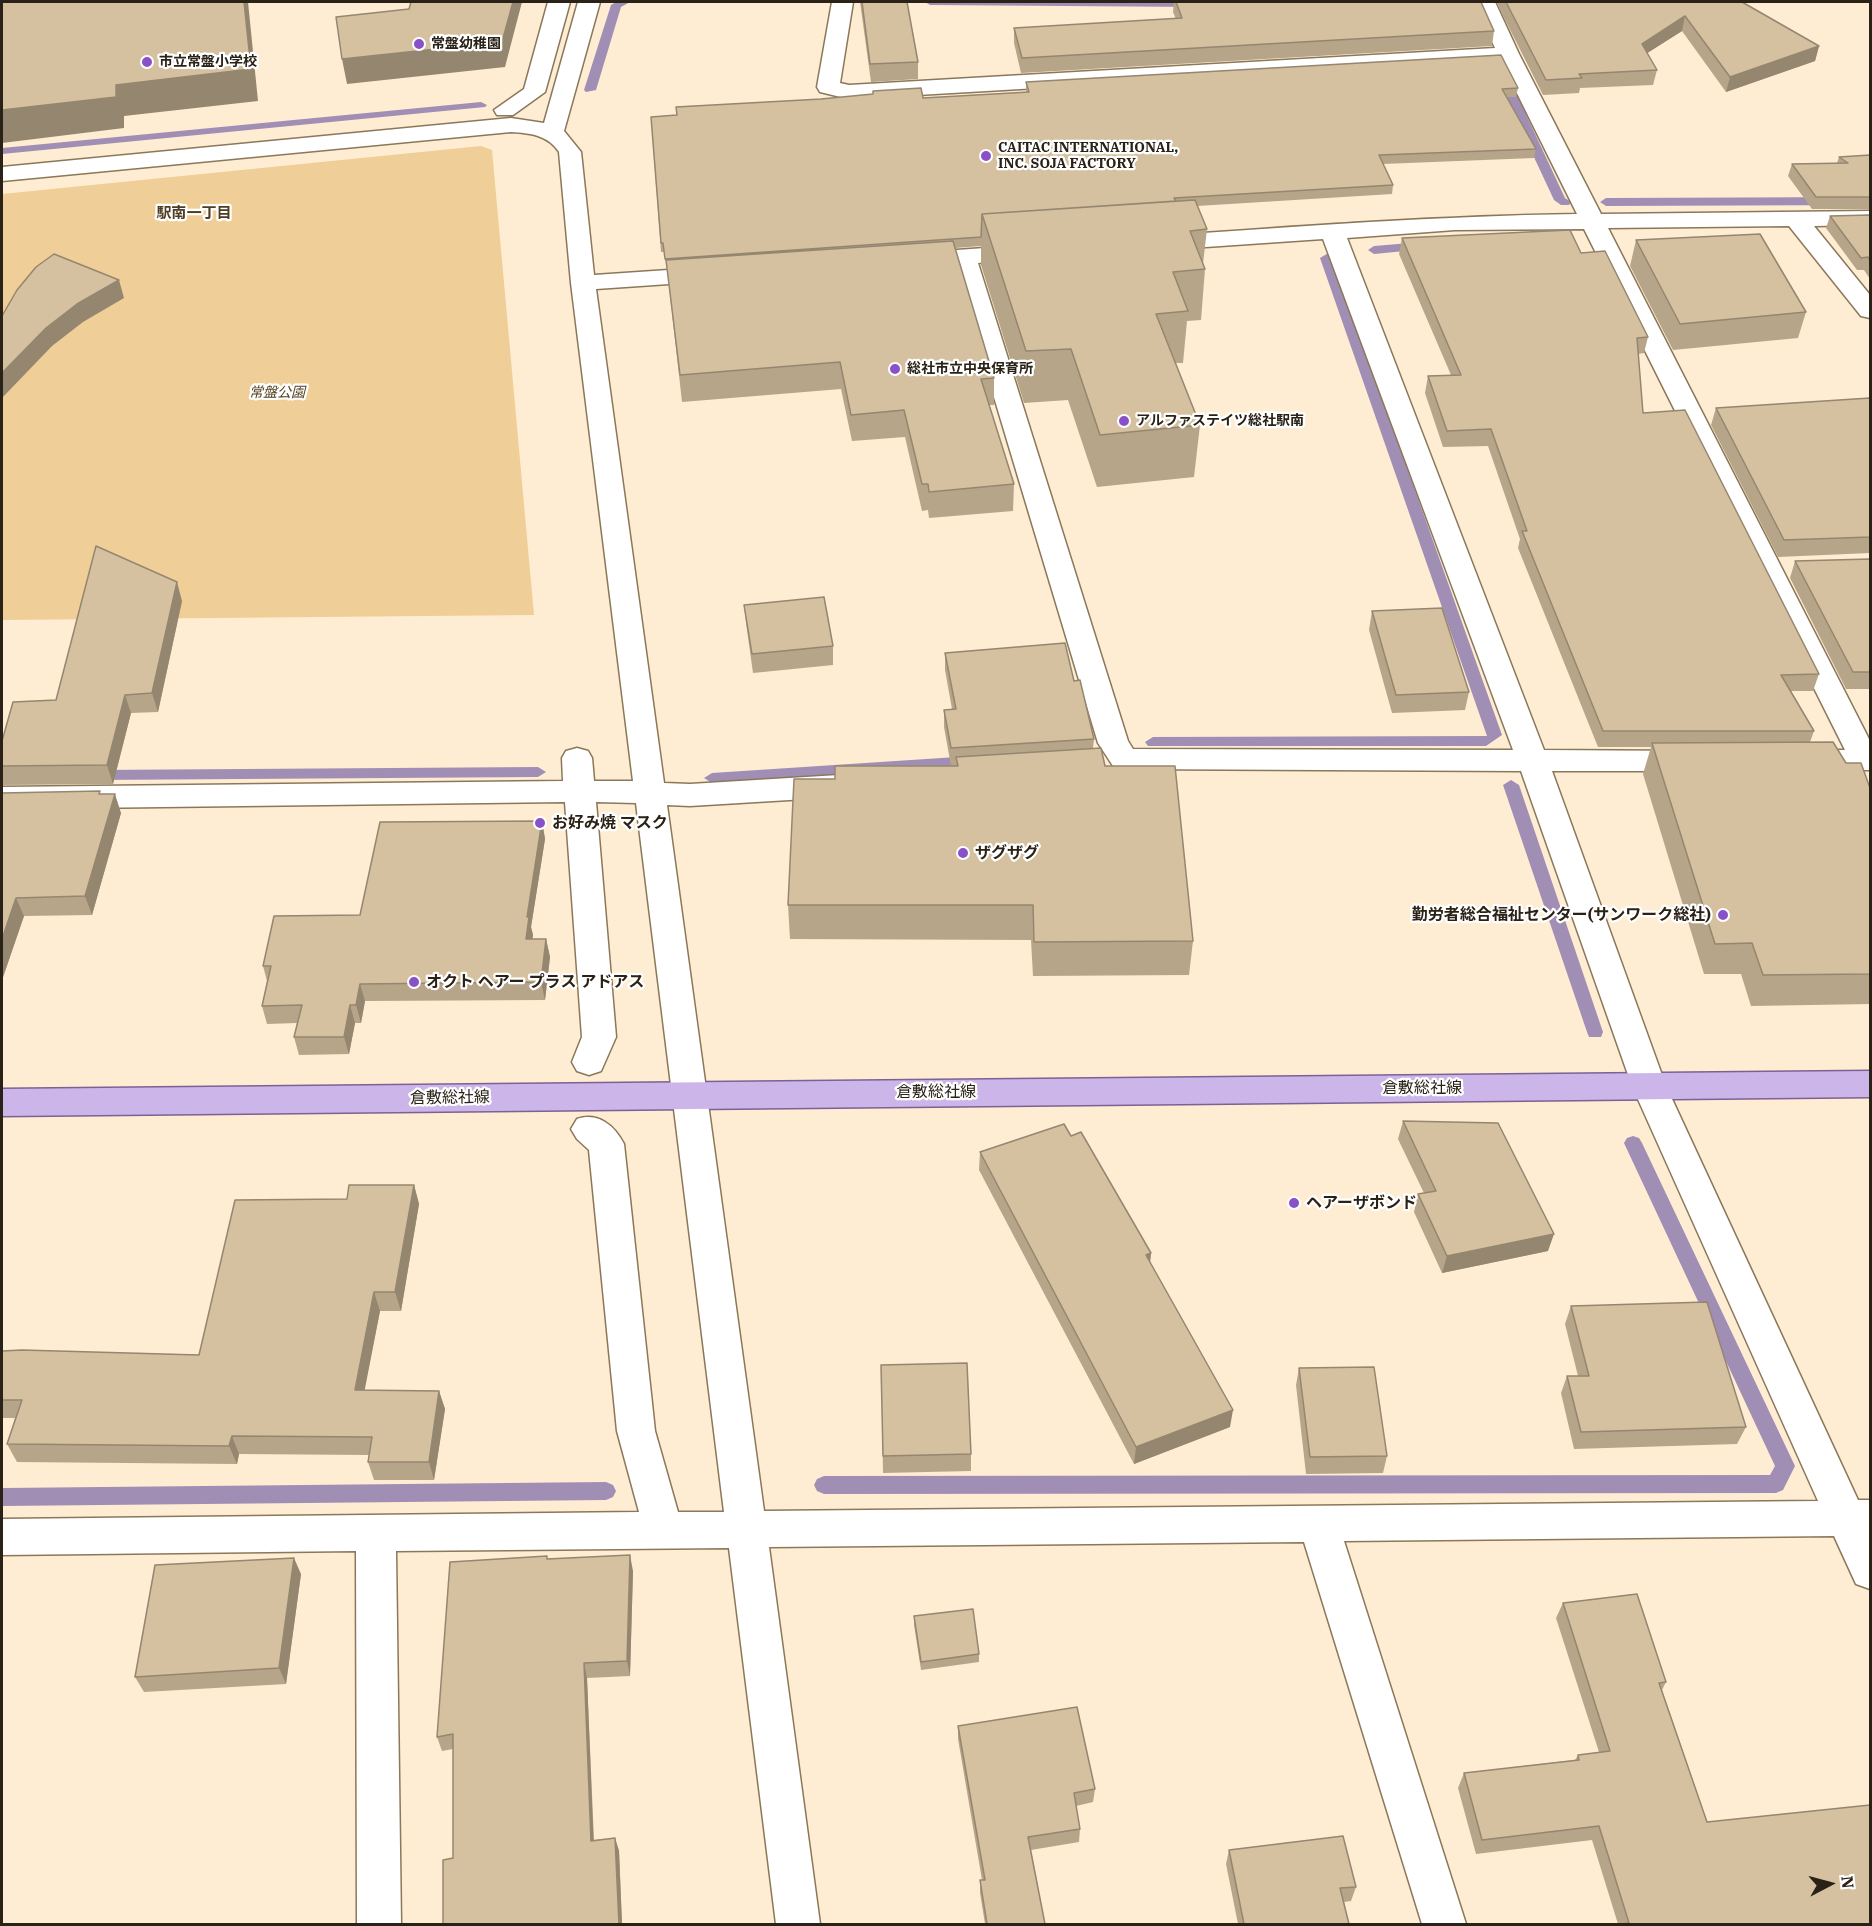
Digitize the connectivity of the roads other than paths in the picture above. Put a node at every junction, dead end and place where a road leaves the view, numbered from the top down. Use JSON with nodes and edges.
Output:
{"nodes":[{"id":1,"x":559,"y":2,"type":"edge"},
{"id":2,"x":589,"y":2,"type":"edge"},
{"id":3,"x":842,"y":2,"type":"edge"},
{"id":4,"x":1485,"y":2,"type":"edge"},
{"id":5,"x":1508,"y":54,"type":"junction"},
{"id":6,"x":505,"y":110,"type":"dead end"},
{"id":7,"x":552,"y":133,"type":"junction"},
{"id":8,"x":2,"y":174,"type":"edge"},
{"id":9,"x":1795,"y":218,"type":"junction"},
{"id":10,"x":1870,"y":218,"type":"edge"},
{"id":11,"x":1593,"y":220,"type":"junction"},
{"id":12,"x":1332,"y":231,"type":"junction"},
{"id":13,"x":1143,"y":244,"type":"edge"},
{"id":14,"x":1047,"y":251,"type":"edge"},
{"id":15,"x":964,"y":257,"type":"junction"},
{"id":16,"x":895,"y":261,"type":"edge"},
{"id":17,"x":732,"y":273,"type":"edge"},
{"id":18,"x":583,"y":283,"type":"junction"},
{"id":19,"x":1870,"y":311,"type":"edge"},
{"id":20,"x":578,"y":758,"type":"dead end"},
{"id":21,"x":1770,"y":760,"type":"edge"},
{"id":22,"x":1868,"y":760,"type":"edge"},
{"id":23,"x":1723,"y":761,"type":"edge"},
{"id":24,"x":1533,"y":762,"type":"junction"},
{"id":25,"x":866,"y":784,"type":"edge"},
{"id":26,"x":579,"y":792,"type":"junction"},
{"id":27,"x":649,"y":793,"type":"junction"},
{"id":28,"x":2,"y":798,"type":"edge"},
{"id":29,"x":589,"y":1062,"type":"dead end"},
{"id":30,"x":1870,"y":1084,"type":"edge"},
{"id":31,"x":1649,"y":1086,"type":"junction"},
{"id":32,"x":691,"y":1095,"type":"junction"},
{"id":33,"x":2,"y":1103,"type":"edge"},
{"id":34,"x":589,"y":1129,"type":"dead end"},
{"id":35,"x":1858,"y":1518,"type":"edge"},
{"id":36,"x":1319,"y":1525,"type":"junction"},
{"id":37,"x":746,"y":1528,"type":"junction"},
{"id":38,"x":663,"y":1529,"type":"junction"},
{"id":39,"x":376,"y":1532,"type":"junction"},
{"id":40,"x":2,"y":1537,"type":"edge"},
{"id":41,"x":1870,"y":1571,"type":"edge"},
{"id":42,"x":379,"y":1924,"type":"edge"},
{"id":43,"x":798,"y":1924,"type":"edge"},
{"id":44,"x":1444,"y":1924,"type":"edge"}],
"edges":[{"from":1,"to":6,"type":"street"},
{"from":2,"to":7,"type":"street"},
{"from":3,"to":5,"type":"street"},
{"from":4,"to":5,"type":"street"},
{"from":5,"to":11,"type":"street"},
{"from":7,"to":8,"type":"street"},
{"from":7,"to":18,"type":"street"},
{"from":9,"to":10,"type":"street"},
{"from":9,"to":11,"type":"street"},
{"from":9,"to":19,"type":"street"},
{"from":11,"to":12,"type":"street"},
{"from":11,"to":22,"type":"street"},
{"from":12,"to":13,"type":"street"},
{"from":12,"to":24,"type":"street"},
{"from":14,"to":15,"type":"street"},
{"from":15,"to":16,"type":"street"},
{"from":15,"to":24,"type":"street"},
{"from":17,"to":18,"type":"street"},
{"from":18,"to":27,"type":"street"},
{"from":20,"to":26,"type":"street"},
{"from":21,"to":22,"type":"street"},
{"from":23,"to":24,"type":"street"},
{"from":24,"to":31,"type":"street"},
{"from":25,"to":27,"type":"street"},
{"from":26,"to":27,"type":"street"},
{"from":26,"to":28,"type":"street"},
{"from":26,"to":29,"type":"street"},
{"from":27,"to":32,"type":"street"},
{"from":30,"to":31,"type":"main road","name":"倉敷総社線"},
{"from":31,"to":32,"type":"main road","name":"倉敷総社線"},
{"from":31,"to":35,"type":"street"},
{"from":32,"to":33,"type":"main road","name":"倉敷総社線"},
{"from":32,"to":37,"type":"street"},
{"from":34,"to":38,"type":"street"},
{"from":35,"to":36,"type":"street"},
{"from":35,"to":41,"type":"street"},
{"from":36,"to":37,"type":"street"},
{"from":36,"to":44,"type":"street"},
{"from":37,"to":38,"type":"street"},
{"from":37,"to":43,"type":"street"},
{"from":38,"to":39,"type":"street"},
{"from":39,"to":40,"type":"street"},
{"from":39,"to":42,"type":"street"}]}
